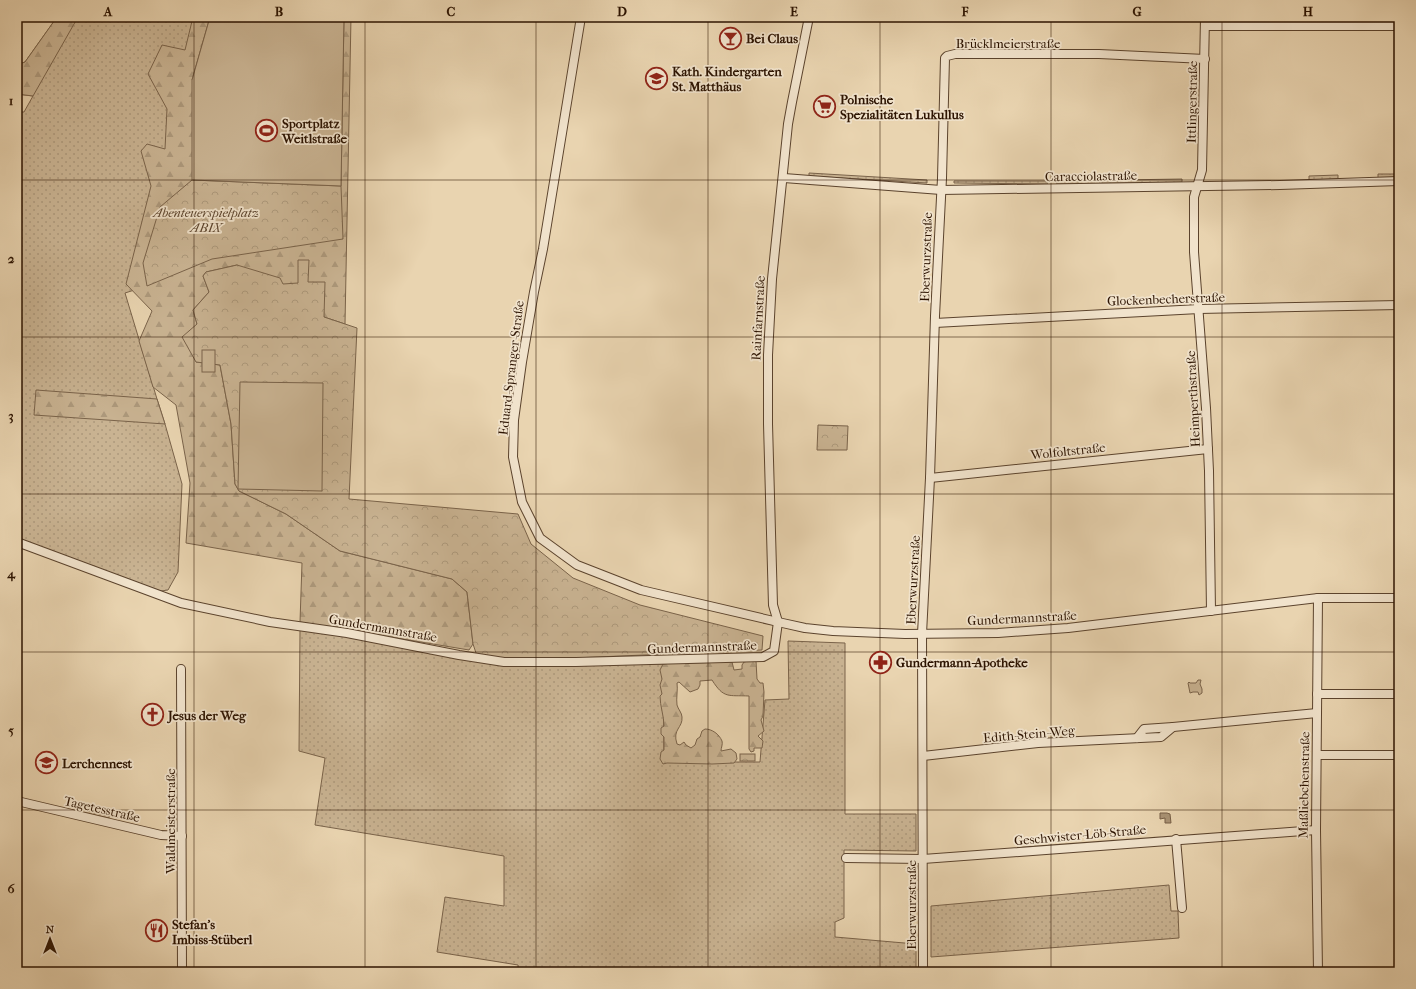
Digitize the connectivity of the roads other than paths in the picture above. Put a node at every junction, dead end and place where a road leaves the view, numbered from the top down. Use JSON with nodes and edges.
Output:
{"nodes":[{"id":1,"x":581,"y":17,"type":"edge"},
{"id":2,"x":809,"y":17,"type":"edge"},
{"id":3,"x":1205,"y":17,"type":"edge"},
{"id":4,"x":1205,"y":26,"type":"junction"},
{"id":5,"x":1399,"y":26,"type":"edge"},
{"id":6,"x":1204,"y":59,"type":"junction"},
{"id":7,"x":784,"y":178,"type":"junction"},
{"id":8,"x":1399,"y":181,"type":"edge"},
{"id":9,"x":1198,"y":187,"type":"junction"},
{"id":10,"x":941,"y":190,"type":"junction"},
{"id":11,"x":1399,"y":305,"type":"edge"},
{"id":12,"x":1199,"y":309,"type":"junction"},
{"id":13,"x":935,"y":323,"type":"junction"},
{"id":14,"x":1208,"y":449,"type":"junction"},
{"id":15,"x":930,"y":478,"type":"junction"},
{"id":16,"x":17,"y":542,"type":"edge"},
{"id":17,"x":1318,"y":598,"type":"junction"},
{"id":18,"x":1399,"y":598,"type":"edge"},
{"id":19,"x":1211,"y":611,"type":"junction"},
{"id":20,"x":778,"y":622,"type":"junction"},
{"id":21,"x":922,"y":634,"type":"junction"},
{"id":22,"x":182,"y":669,"type":"dead end"},
{"id":23,"x":1317,"y":694,"type":"junction"},
{"id":24,"x":1399,"y":694,"type":"edge"},
{"id":25,"x":1317,"y":713,"type":"junction"},
{"id":26,"x":1317,"y":755,"type":"junction"},
{"id":27,"x":1399,"y":755,"type":"edge"},
{"id":28,"x":923,"y":756,"type":"junction"},
{"id":29,"x":17,"y":801,"type":"edge"},
{"id":30,"x":1316,"y":830,"type":"junction"},
{"id":31,"x":182,"y":836,"type":"junction"},
{"id":32,"x":1176,"y":839,"type":"junction"},
{"id":33,"x":846,"y":858,"type":"dead end"},
{"id":34,"x":923,"y":859,"type":"junction"},
{"id":35,"x":1182,"y":908,"type":"dead end"},
{"id":36,"x":182,"y":972,"type":"edge"},
{"id":37,"x":923,"y":972,"type":"edge"},
{"id":38,"x":1318,"y":972,"type":"edge"}],
"edges":[{"from":1,"to":20,"type":"street","name":"Eduard-Spranger-Straße"},
{"from":2,"to":7,"type":"street","name":"Rainfarnstraße"},
{"from":3,"to":4,"type":"street","name":"Ittlingerstraße"},
{"from":4,"to":5,"type":"street"},
{"from":4,"to":6,"type":"street","name":"Ittlingerstraße"},
{"from":6,"to":9,"type":"street","name":"Ittlingerstraße"},
{"from":6,"to":10,"type":"street","name":"Brücklmeierstraße"},
{"from":7,"to":10,"type":"street","name":"Caracciolastraße"},
{"from":7,"to":20,"type":"street","name":"Rainfarnstraße"},
{"from":8,"to":9,"type":"street","name":"Caracciolastraße"},
{"from":9,"to":10,"type":"street","name":"Caracciolastraße"},
{"from":9,"to":12,"type":"street","name":"Heimperthstraße"},
{"from":10,"to":13,"type":"street","name":"Eberwurzstraße"},
{"from":11,"to":12,"type":"street","name":"Glockenbecherstraße"},
{"from":12,"to":13,"type":"street","name":"Glockenbecherstraße"},
{"from":12,"to":14,"type":"street","name":"Heimperthstraße"},
{"from":13,"to":15,"type":"street","name":"Eberwurzstraße"},
{"from":14,"to":15,"type":"street","name":"Wolfoltstraße"},
{"from":14,"to":19,"type":"street","name":"Heimperthstraße"},
{"from":15,"to":21,"type":"street","name":"Eberwurzstraße"},
{"from":16,"to":20,"type":"street","name":"Gundermannstraße"},
{"from":17,"to":18,"type":"street","name":"Gundermannstraße"},
{"from":17,"to":19,"type":"street","name":"Gundermannstraße"},
{"from":17,"to":23,"type":"street","name":"Maßliebchenstraße"},
{"from":19,"to":21,"type":"street","name":"Gundermannstraße"},
{"from":20,"to":21,"type":"street","name":"Gundermannstraße"},
{"from":21,"to":28,"type":"street","name":"Eberwurzstraße"},
{"from":22,"to":31,"type":"street","name":"Waldmeisterstraße"},
{"from":23,"to":24,"type":"street"},
{"from":23,"to":25,"type":"street","name":"Maßliebchenstraße"},
{"from":25,"to":26,"type":"street","name":"Maßliebchenstraße"},
{"from":25,"to":28,"type":"street","name":"Edith-Stein-Weg"},
{"from":26,"to":27,"type":"street"},
{"from":26,"to":30,"type":"street","name":"Maßliebchenstraße"},
{"from":28,"to":34,"type":"street","name":"Eberwurzstraße"},
{"from":29,"to":31,"type":"street","name":"Tagetesstraße"},
{"from":30,"to":32,"type":"street","name":"Geschwister-Löb-Straße"},
{"from":30,"to":38,"type":"street","name":"Maßliebchenstraße"},
{"from":31,"to":36,"type":"street","name":"Waldmeisterstraße"},
{"from":32,"to":34,"type":"street","name":"Geschwister-Löb-Straße"},
{"from":32,"to":35,"type":"street"},
{"from":33,"to":34,"type":"street","name":"Geschwister-Löb-Straße"},
{"from":34,"to":37,"type":"street","name":"Eberwurzstraße"}]}
